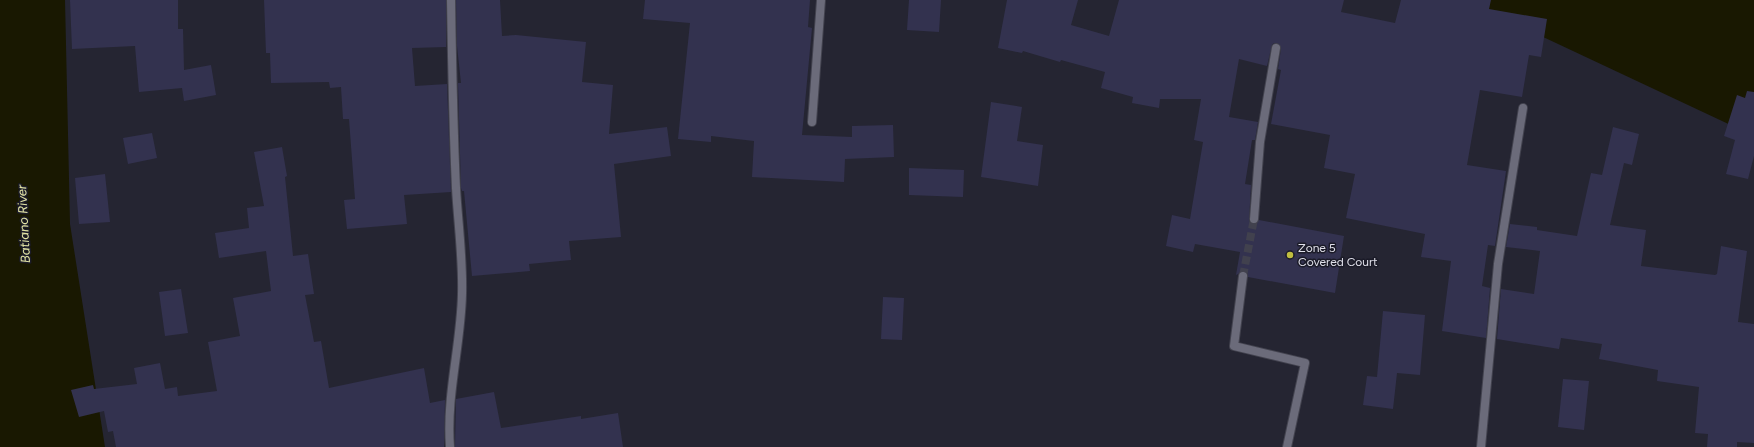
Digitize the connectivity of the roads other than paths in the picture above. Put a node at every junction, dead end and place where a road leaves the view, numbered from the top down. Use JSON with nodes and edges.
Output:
{"nodes":[{"id":1,"x":451,"y":0,"type":"edge"},
{"id":2,"x":821,"y":0,"type":"edge"},
{"id":3,"x":1276,"y":48,"type":"dead end"},
{"id":4,"x":1524,"y":108,"type":"dead end"},
{"id":5,"x":812,"y":122,"type":"dead end"},
{"id":6,"x":1254,"y":220,"type":"tunnel mouth"},
{"id":7,"x":1243,"y":276,"type":"tunnel mouth"},
{"id":8,"x":450,"y":447,"type":"edge"},
{"id":9,"x":1287,"y":447,"type":"edge"},
{"id":10,"x":1481,"y":447,"type":"edge"}],
"edges":[{"from":1,"to":8,"type":"street"},
{"from":2,"to":5,"type":"street"},
{"from":3,"to":6,"type":"street"},
{"from":4,"to":10,"type":"street"},
{"from":7,"to":9,"type":"street"}]}
